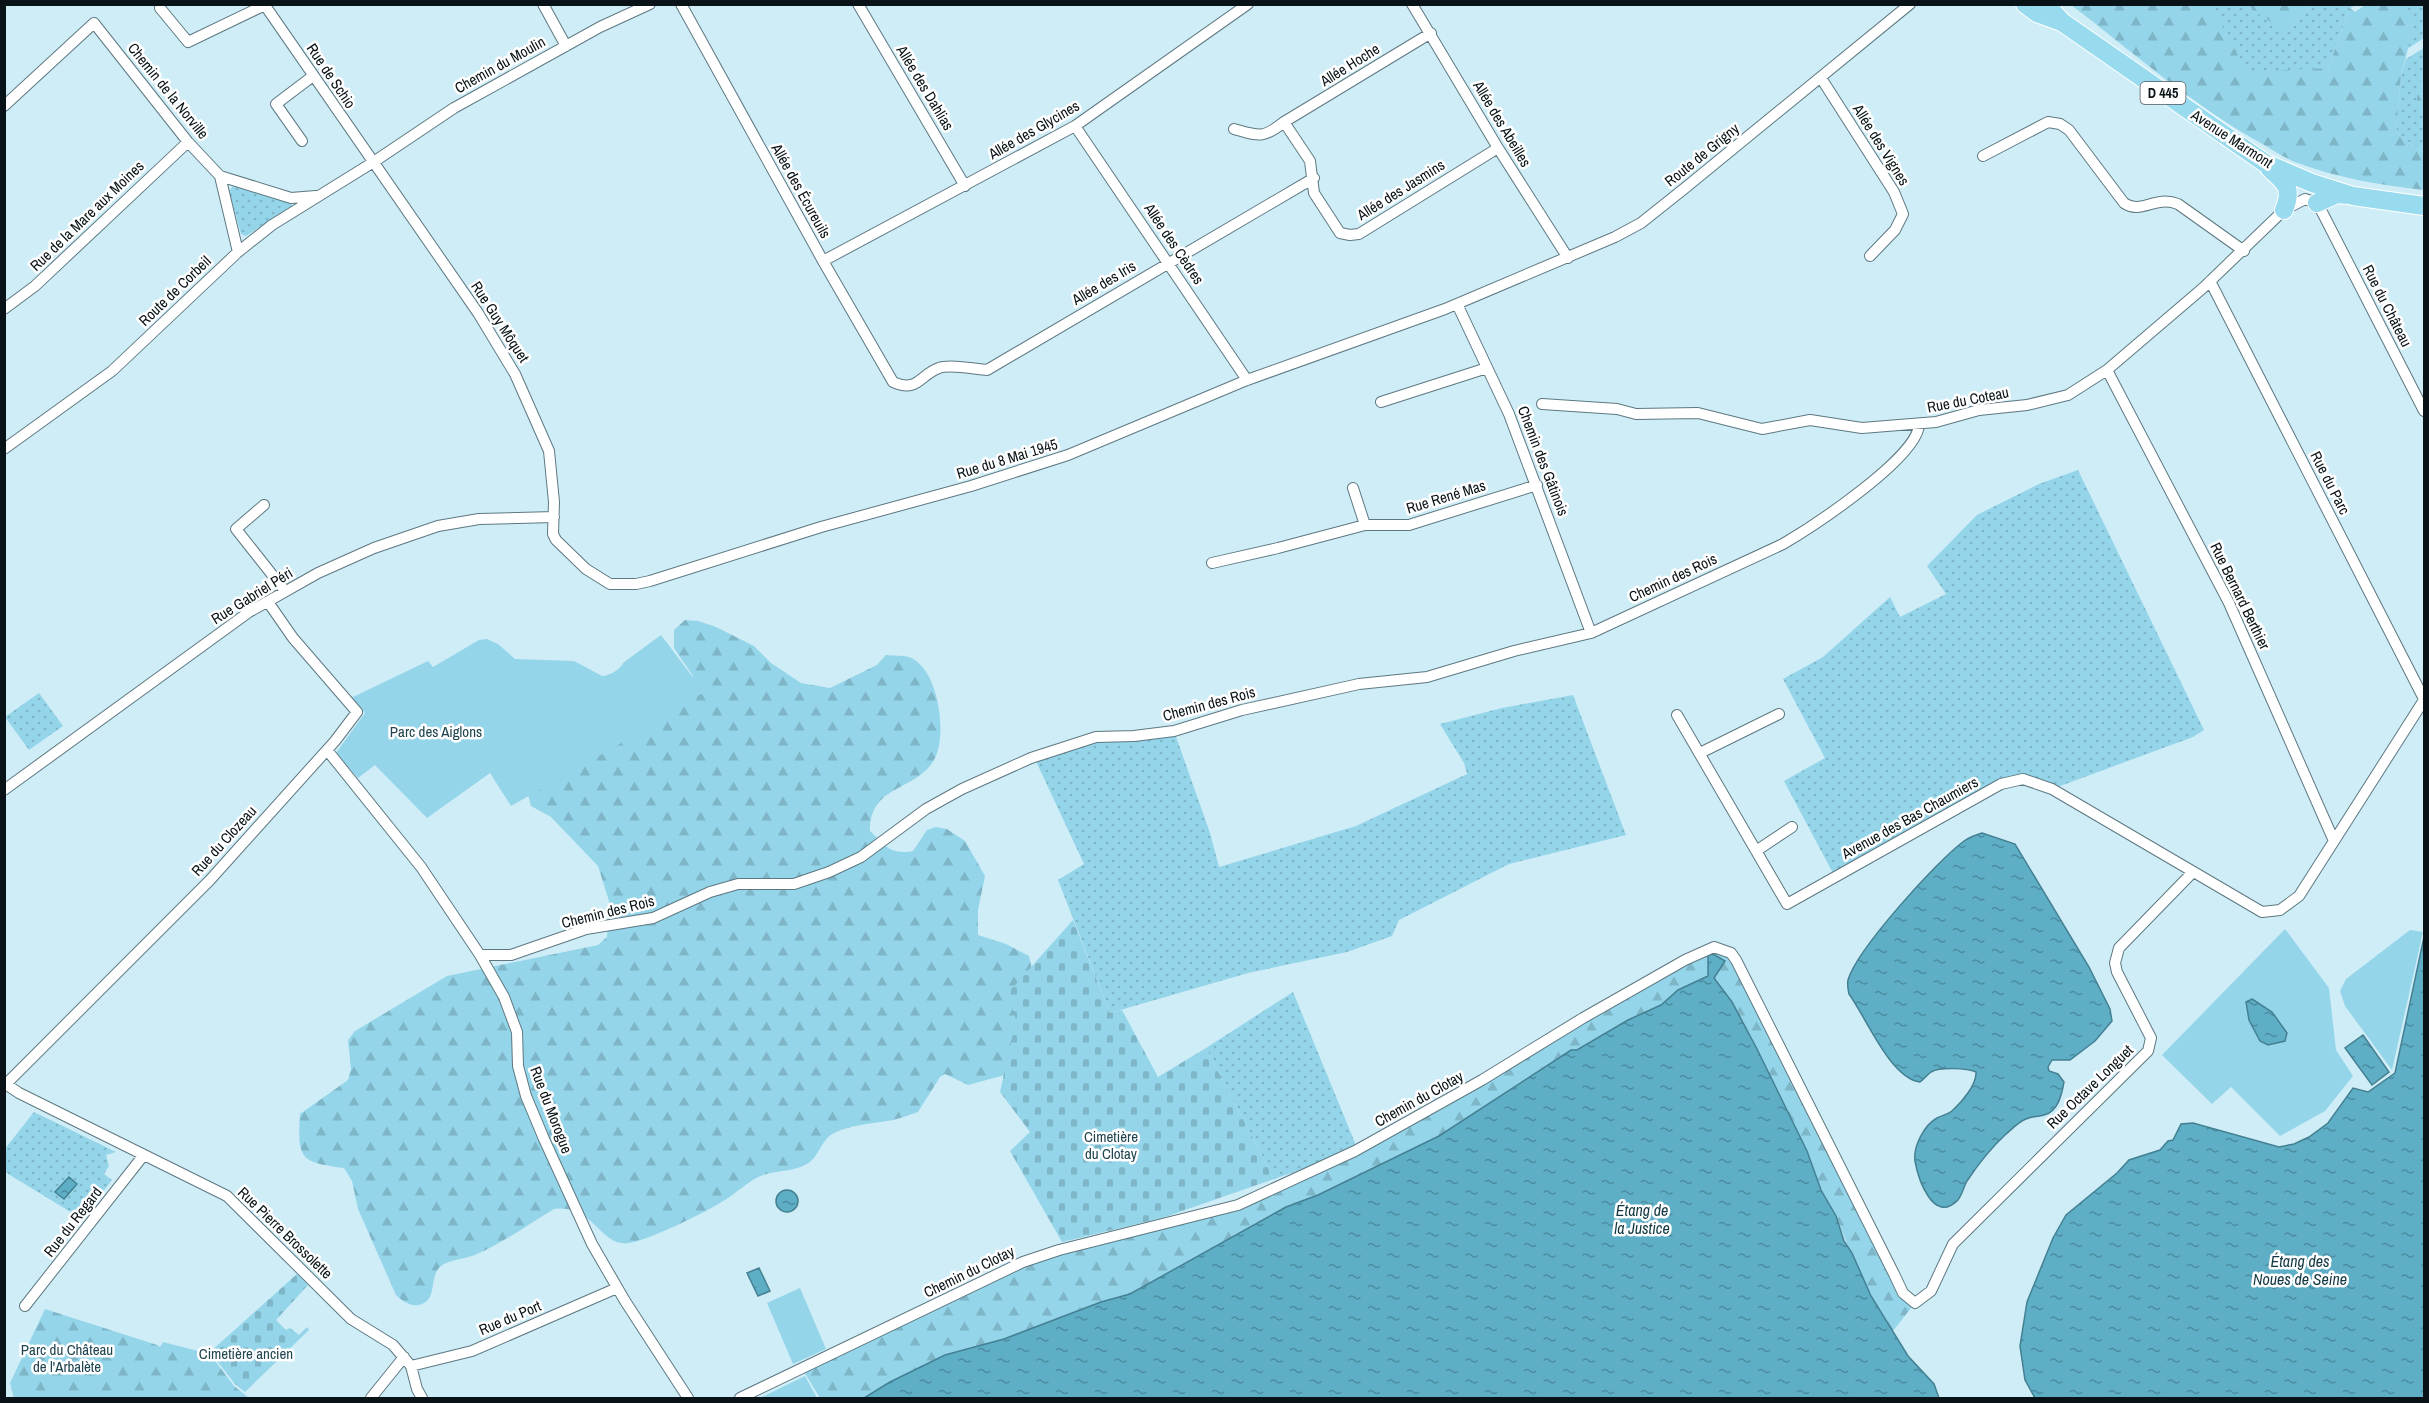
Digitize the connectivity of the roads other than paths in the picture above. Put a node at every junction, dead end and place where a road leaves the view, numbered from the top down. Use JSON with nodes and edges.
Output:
{"nodes":[{"id":1,"x":543,"y":4,"type":"edge"},
{"id":2,"x":650,"y":4,"type":"edge"},
{"id":3,"x":681,"y":4,"type":"edge"},
{"id":4,"x":858,"y":4,"type":"edge"},
{"id":5,"x":1248,"y":4,"type":"edge"},
{"id":6,"x":1412,"y":4,"type":"edge"},
{"id":7,"x":1910,"y":4,"type":"edge"},
{"id":8,"x":2025,"y":4,"type":"edge"},
{"id":9,"x":2046,"y":4,"type":"edge"},
{"id":10,"x":264,"y":5,"type":"edge"},
{"id":11,"x":160,"y":8,"type":"dead end"},
{"id":12,"x":2062,"y":22,"type":"junction"},
{"id":13,"x":1431,"y":33,"type":"junction"},
{"id":14,"x":566,"y":46,"type":"junction"},
{"id":15,"x":313,"y":76,"type":"junction"},
{"id":16,"x":1821,"y":78,"type":"junction"},
{"id":17,"x":4,"y":106,"type":"edge"},
{"id":18,"x":1284,"y":122,"type":"junction"},
{"id":19,"x":1075,"y":126,"type":"junction"},
{"id":20,"x":1234,"y":129,"type":"dead end"},
{"id":21,"x":302,"y":141,"type":"dead end"},
{"id":22,"x":188,"y":142,"type":"junction"},
{"id":23,"x":1498,"y":148,"type":"junction"},
{"id":24,"x":1983,"y":156,"type":"dead end"},
{"id":25,"x":372,"y":163,"type":"junction"},
{"id":26,"x":2265,"y":163,"type":"junction"},
{"id":27,"x":220,"y":176,"type":"junction"},
{"id":28,"x":1314,"y":178,"type":"junction"},
{"id":29,"x":965,"y":186,"type":"junction"},
{"id":30,"x":2353,"y":195,"type":"junction"},
{"id":31,"x":318,"y":196,"type":"junction"},
{"id":32,"x":2424,"y":206,"type":"edge"},
{"id":33,"x":2320,"y":208,"type":"junction"},
{"id":34,"x":2284,"y":210,"type":"junction"},
{"id":35,"x":2244,"y":251,"type":"junction"},
{"id":36,"x":238,"y":252,"type":"junction"},
{"id":37,"x":1869,"y":256,"type":"dead end"},
{"id":38,"x":1568,"y":258,"type":"junction"},
{"id":39,"x":823,"y":261,"type":"junction"},
{"id":40,"x":1169,"y":262,"type":"junction"},
{"id":41,"x":2210,"y":282,"type":"junction"},
{"id":42,"x":1489,"y":291,"type":"joint"},
{"id":43,"x":1457,"y":304,"type":"junction"},
{"id":44,"x":4,"y":309,"type":"edge"},
{"id":45,"x":1487,"y":368,"type":"junction"},
{"id":46,"x":2107,"y":370,"type":"junction"},
{"id":47,"x":1247,"y":380,"type":"junction"},
{"id":48,"x":903,"y":386,"type":"joint"},
{"id":49,"x":1382,"y":402,"type":"dead end"},
{"id":50,"x":1542,"y":404,"type":"dead end"},
{"id":51,"x":2424,"y":411,"type":"edge"},
{"id":52,"x":1919,"y":424,"type":"junction"},
{"id":53,"x":4,"y":449,"type":"edge"},
{"id":54,"x":1537,"y":485,"type":"junction"},
{"id":55,"x":1353,"y":488,"type":"dead end"},
{"id":56,"x":264,"y":505,"type":"dead end"},
{"id":57,"x":554,"y":517,"type":"junction"},
{"id":58,"x":1365,"y":525,"type":"junction"},
{"id":59,"x":1212,"y":562,"type":"dead end"},
{"id":60,"x":285,"y":591,"type":"junction"},
{"id":61,"x":268,"y":602,"type":"junction"},
{"id":62,"x":1591,"y":633,"type":"junction"},
{"id":63,"x":2424,"y":700,"type":"edge"},
{"id":64,"x":1779,"y":714,"type":"dead end"},
{"id":65,"x":1677,"y":715,"type":"dead end"},
{"id":66,"x":327,"y":750,"type":"junction"},
{"id":67,"x":1700,"y":753,"type":"junction"},
{"id":68,"x":4,"y":790,"type":"edge"},
{"id":69,"x":1792,"y":827,"type":"dead end"},
{"id":70,"x":2334,"y":841,"type":"junction"},
{"id":71,"x":1756,"y":851,"type":"junction"},
{"id":72,"x":2192,"y":873,"type":"junction"},
{"id":73,"x":480,"y":955,"type":"junction"},
{"id":74,"x":5,"y":1084,"type":"edge"},
{"id":75,"x":143,"y":1156,"type":"junction"},
{"id":76,"x":617,"y":1288,"type":"junction"},
{"id":77,"x":1915,"y":1303,"type":"joint"},
{"id":78,"x":25,"y":1306,"type":"dead end"},
{"id":79,"x":407,"y":1362,"type":"junction"},
{"id":80,"x":419,"y":1394,"type":"edge"},
{"id":81,"x":371,"y":1398,"type":"edge"},
{"id":82,"x":688,"y":1398,"type":"edge"},
{"id":83,"x":740,"y":1398,"type":"edge"}],
"edges":[{"from":1,"to":14,"type":"street"},
{"from":2,"to":14,"type":"street","name":"Chemin du Moulin"},
{"from":3,"to":39,"type":"street","name":"Allée des Écureuils"},
{"from":4,"to":29,"type":"street","name":"Allée des Dahlias"},
{"from":5,"to":19,"type":"street","name":"Allée des Glycines"},
{"from":6,"to":13,"type":"street","name":"Allée des Abeilles"},
{"from":7,"to":16,"type":"street","name":"Route de Grigny"},
{"from":8,"to":12,"type":"main road","name":"Avenue Marmont","number":"D 445"},
{"from":9,"to":12,"type":"main road","name":"Avenue Marmont","number":"D 445"},
{"from":10,"to":11,"type":"street"},
{"from":10,"to":15,"type":"street","name":"Rue de Schio"},
{"from":12,"to":26,"type":"main road","name":"Avenue Marmont","number":"D 445"},
{"from":13,"to":18,"type":"street","name":"Allée Hoche"},
{"from":13,"to":23,"type":"street","name":"Allée des Abeilles"},
{"from":14,"to":25,"type":"street","name":"Chemin du Moulin"},
{"from":15,"to":21,"type":"street"},
{"from":15,"to":25,"type":"street","name":"Rue de Schio"},
{"from":16,"to":37,"type":"street","name":"Allée des Vignes"},
{"from":16,"to":38,"type":"street","name":"Route de Grigny"},
{"from":17,"to":22,"type":"street","name":"Chemin de la Norville"},
{"from":18,"to":20,"type":"street","name":"Allée Hoche"},
{"from":18,"to":28,"type":"street"},
{"from":19,"to":29,"type":"street","name":"Allée des Glycines"},
{"from":19,"to":40,"type":"street","name":"Allée des Cèdres"},
{"from":22,"to":27,"type":"street","name":"Chemin de la Norville"},
{"from":22,"to":44,"type":"street","name":"Rue de la Mare aux Moines"},
{"from":23,"to":28,"type":"street","name":"Allée des Jasmins"},
{"from":23,"to":38,"type":"street","name":"Allée des Abeilles"},
{"from":24,"to":35,"type":"street"},
{"from":25,"to":31,"type":"street","name":"Route de Corbeil"},
{"from":25,"to":57,"type":"street","name":"Rue Guy Môquet"},
{"from":26,"to":30,"type":"main road","name":"Avenue Marmont","number":"D 445"},
{"from":26,"to":34,"type":"main road"},
{"from":27,"to":31,"type":"street","name":"Chemin de la Norville"},
{"from":27,"to":36,"type":"street","name":"Chemin de la Norville"},
{"from":28,"to":40,"type":"street","name":"Allée des Iris"},
{"from":29,"to":39,"type":"street","name":"Allée des Glycines"},
{"from":30,"to":32,"type":"main road","name":"Avenue Marmont","number":"D 445"},
{"from":30,"to":33,"type":"main road"},
{"from":31,"to":36,"type":"street","name":"Route de Corbeil"},
{"from":33,"to":34,"type":"street","name":"Rue du Coteau"},
{"from":33,"to":51,"type":"street","name":"Rue du Château"},
{"from":34,"to":35,"type":"street","name":"Rue du Coteau"},
{"from":35,"to":41,"type":"street","name":"Rue du Coteau"},
{"from":36,"to":53,"type":"street","name":"Route de Corbeil"},
{"from":38,"to":42,"type":"street","name":"Route de Grigny"},
{"from":39,"to":48,"type":"street","name":"Allée des Écureuils"},
{"from":40,"to":47,"type":"street","name":"Allée des Cèdres"},
{"from":40,"to":48,"type":"street","name":"Allée des Iris"},
{"from":41,"to":46,"type":"street","name":"Rue du Coteau"},
{"from":41,"to":63,"type":"street","name":"Rue du Parc"},
{"from":42,"to":43,"type":"street","name":"Rue du 8 Mai 1945"},
{"from":43,"to":45,"type":"street","name":"Chemin des Gâtinois"},
{"from":43,"to":47,"type":"street","name":"Rue du 8 Mai 1945"},
{"from":45,"to":49,"type":"street"},
{"from":45,"to":54,"type":"street","name":"Chemin des Gâtinois"},
{"from":46,"to":52,"type":"street","name":"Rue du Coteau"},
{"from":46,"to":70,"type":"street","name":"Rue Bernard Berthier"},
{"from":47,"to":57,"type":"street","name":"Rue du 8 Mai 1945"},
{"from":50,"to":52,"type":"street","name":"Rue du Coteau"},
{"from":52,"to":62,"type":"street","name":"Chemin des Rois"},
{"from":54,"to":58,"type":"street","name":"Rue René Mas"},
{"from":54,"to":62,"type":"street","name":"Chemin des Gâtinois"},
{"from":55,"to":58,"type":"street"},
{"from":56,"to":60,"type":"street"},
{"from":57,"to":60,"type":"street","name":"Rue Gabriel Péri"},
{"from":58,"to":59,"type":"street","name":"Rue René Mas"},
{"from":60,"to":61,"type":"street","name":"Rue Gabriel Péri"},
{"from":61,"to":66,"type":"street","name":"Rue du Clozeau"},
{"from":61,"to":68,"type":"street","name":"Rue Gabriel Péri"},
{"from":62,"to":73,"type":"street","name":"Chemin des Rois"},
{"from":63,"to":70,"type":"street"},
{"from":64,"to":67,"type":"street"},
{"from":65,"to":67,"type":"street"},
{"from":66,"to":73,"type":"street","name":"Rue du Morogue"},
{"from":66,"to":74,"type":"street","name":"Rue du Clozeau"},
{"from":67,"to":71,"type":"street"},
{"from":69,"to":71,"type":"street"},
{"from":70,"to":72,"type":"street"},
{"from":71,"to":72,"type":"street","name":"Avenue des Bas Chaumiers"},
{"from":72,"to":77,"type":"street","name":"Rue Octave Longuet"},
{"from":73,"to":76,"type":"street","name":"Rue du Morogue"},
{"from":74,"to":75,"type":"street","name":"Rue Pierre Brossolette"},
{"from":75,"to":78,"type":"street","name":"Rue du Regard"},
{"from":75,"to":79,"type":"street","name":"Rue Pierre Brossolette"},
{"from":76,"to":79,"type":"street","name":"Rue du Port"},
{"from":76,"to":82,"type":"street","name":"Rue du Morogue"},
{"from":77,"to":83,"type":"street","name":"Chemin du Clotay"},
{"from":79,"to":80,"type":"street"},
{"from":79,"to":81,"type":"street"}]}
